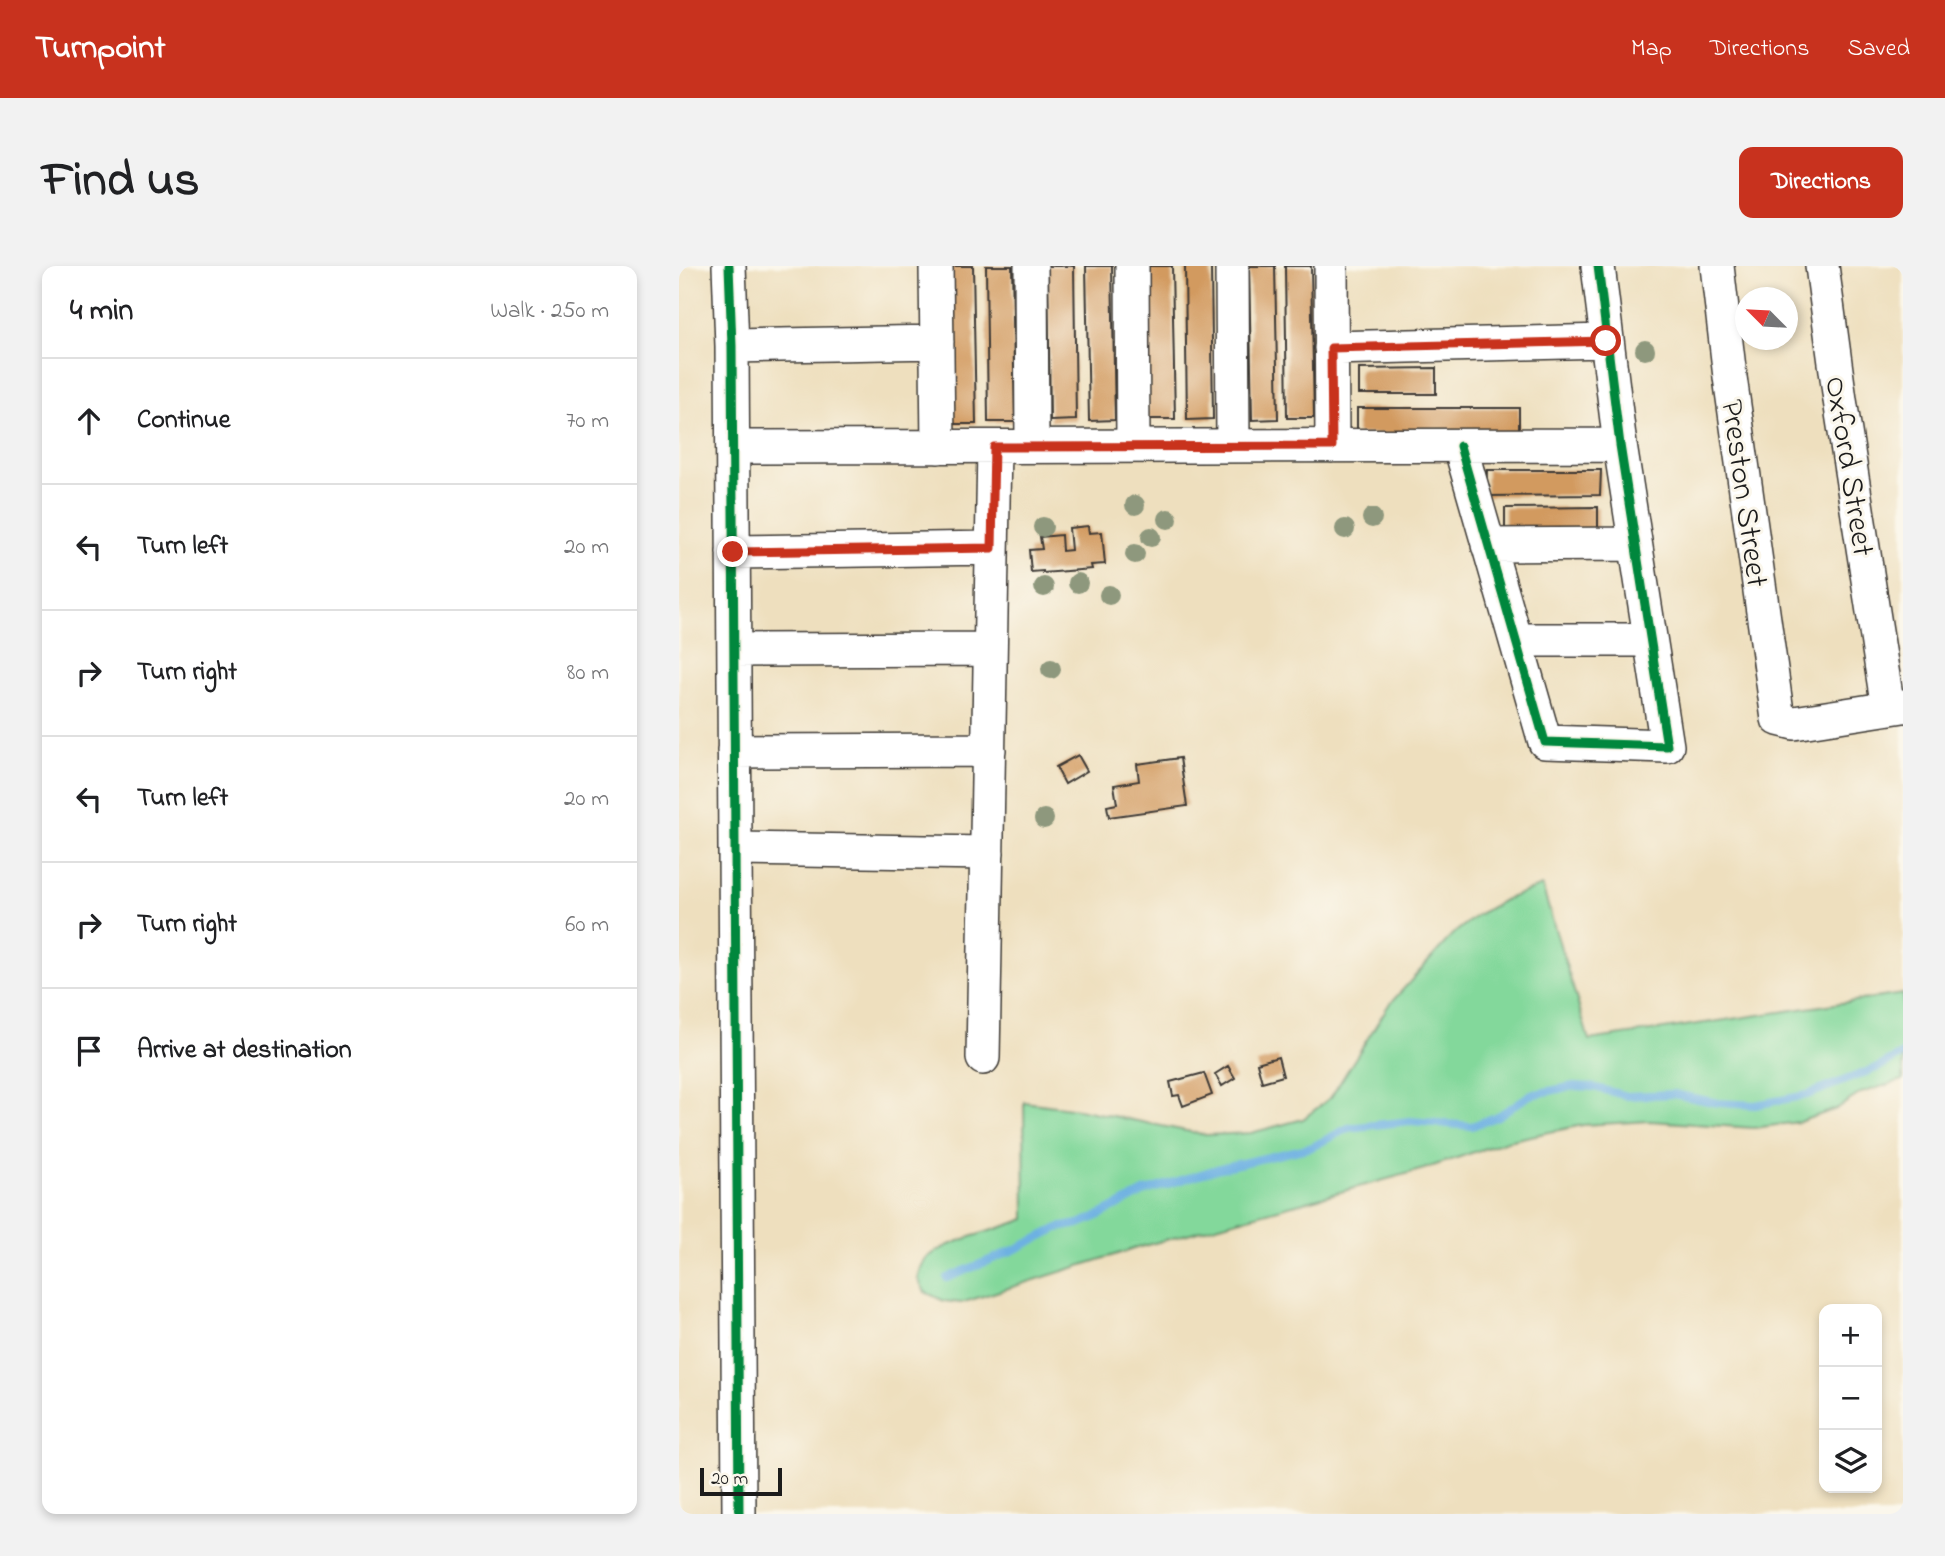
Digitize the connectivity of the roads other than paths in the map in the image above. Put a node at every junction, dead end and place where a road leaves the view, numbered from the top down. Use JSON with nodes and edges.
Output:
{"nodes":[{"id":1,"x":730,"y":266,"type":"edge"},
{"id":2,"x":936,"y":266,"type":"edge"},
{"id":3,"x":1031,"y":266,"type":"edge"},
{"id":4,"x":1132,"y":266,"type":"edge"},
{"id":5,"x":1232,"y":266,"type":"edge"},
{"id":6,"x":1331,"y":266,"type":"edge"},
{"id":7,"x":1598,"y":266,"type":"edge"},
{"id":8,"x":1717,"y":266,"type":"edge"},
{"id":9,"x":1822,"y":266,"type":"edge"},
{"id":10,"x":1606,"y":341,"type":"junction"},
{"id":11,"x":937,"y":342,"type":"junction"},
{"id":12,"x":732,"y":346,"type":"junction"},
{"id":13,"x":1331,"y":348,"type":"junction"},
{"id":14,"x":1620,"y":445,"type":"junction"},
{"id":15,"x":1032,"y":446,"type":"junction"},
{"id":16,"x":1133,"y":446,"type":"junction"},
{"id":17,"x":1233,"y":446,"type":"junction"},
{"id":18,"x":1332,"y":446,"type":"junction"},
{"id":19,"x":1460,"y":446,"type":"junction"},
{"id":20,"x":733,"y":447,"type":"junction"},
{"id":21,"x":938,"y":447,"type":"junction"},
{"id":22,"x":994,"y":447,"type":"junction"},
{"id":23,"x":1635,"y":544,"type":"junction"},
{"id":24,"x":1488,"y":545,"type":"junction"},
{"id":25,"x":992,"y":548,"type":"junction"},
{"id":26,"x":733,"y":552,"type":"junction"},
{"id":27,"x":1515,"y":640,"type":"junction"},
{"id":28,"x":1650,"y":640,"type":"junction"},
{"id":29,"x":991,"y":649,"type":"junction"},
{"id":30,"x":734,"y":650,"type":"junction"},
{"id":31,"x":1896,"y":707,"type":"edge"},
{"id":32,"x":989,"y":750,"type":"junction"},
{"id":33,"x":734,"y":751,"type":"junction"},
{"id":34,"x":735,"y":849,"type":"junction"},
{"id":35,"x":987,"y":853,"type":"junction"},
{"id":36,"x":983,"y":1058,"type":"dead end"},
{"id":37,"x":739,"y":1514,"type":"edge"}],
"edges":[{"from":1,"to":12,"type":"street"},
{"from":2,"to":11,"type":"street"},
{"from":3,"to":15,"type":"street"},
{"from":4,"to":16,"type":"street"},
{"from":5,"to":17,"type":"street"},
{"from":6,"to":13,"type":"street"},
{"from":7,"to":10,"type":"street"},
{"from":8,"to":31,"type":"street","name":"Preston Street"},
{"from":9,"to":31,"type":"street","name":"Oxford Street"},
{"from":10,"to":13,"type":"street"},
{"from":10,"to":14,"type":"street"},
{"from":11,"to":12,"type":"street"},
{"from":11,"to":21,"type":"street"},
{"from":12,"to":20,"type":"street"},
{"from":13,"to":18,"type":"street"},
{"from":14,"to":19,"type":"street"},
{"from":14,"to":23,"type":"street"},
{"from":15,"to":16,"type":"street"},
{"from":15,"to":22,"type":"street"},
{"from":16,"to":17,"type":"street"},
{"from":17,"to":18,"type":"street"},
{"from":18,"to":19,"type":"street"},
{"from":19,"to":24,"type":"street"},
{"from":20,"to":21,"type":"street"},
{"from":20,"to":26,"type":"street"},
{"from":21,"to":22,"type":"street"},
{"from":22,"to":25,"type":"street"},
{"from":23,"to":24,"type":"street"},
{"from":23,"to":28,"type":"street"},
{"from":24,"to":27,"type":"street"},
{"from":25,"to":26,"type":"street"},
{"from":25,"to":29,"type":"street"},
{"from":26,"to":30,"type":"street"},
{"from":27,"to":28,"type":"street"},
{"from":27,"to":28,"type":"street"},
{"from":29,"to":30,"type":"street"},
{"from":29,"to":32,"type":"street"},
{"from":30,"to":33,"type":"street"},
{"from":32,"to":33,"type":"street"},
{"from":32,"to":35,"type":"street"},
{"from":33,"to":34,"type":"street"},
{"from":34,"to":35,"type":"street"},
{"from":34,"to":37,"type":"street"},
{"from":35,"to":36,"type":"street"}]}
